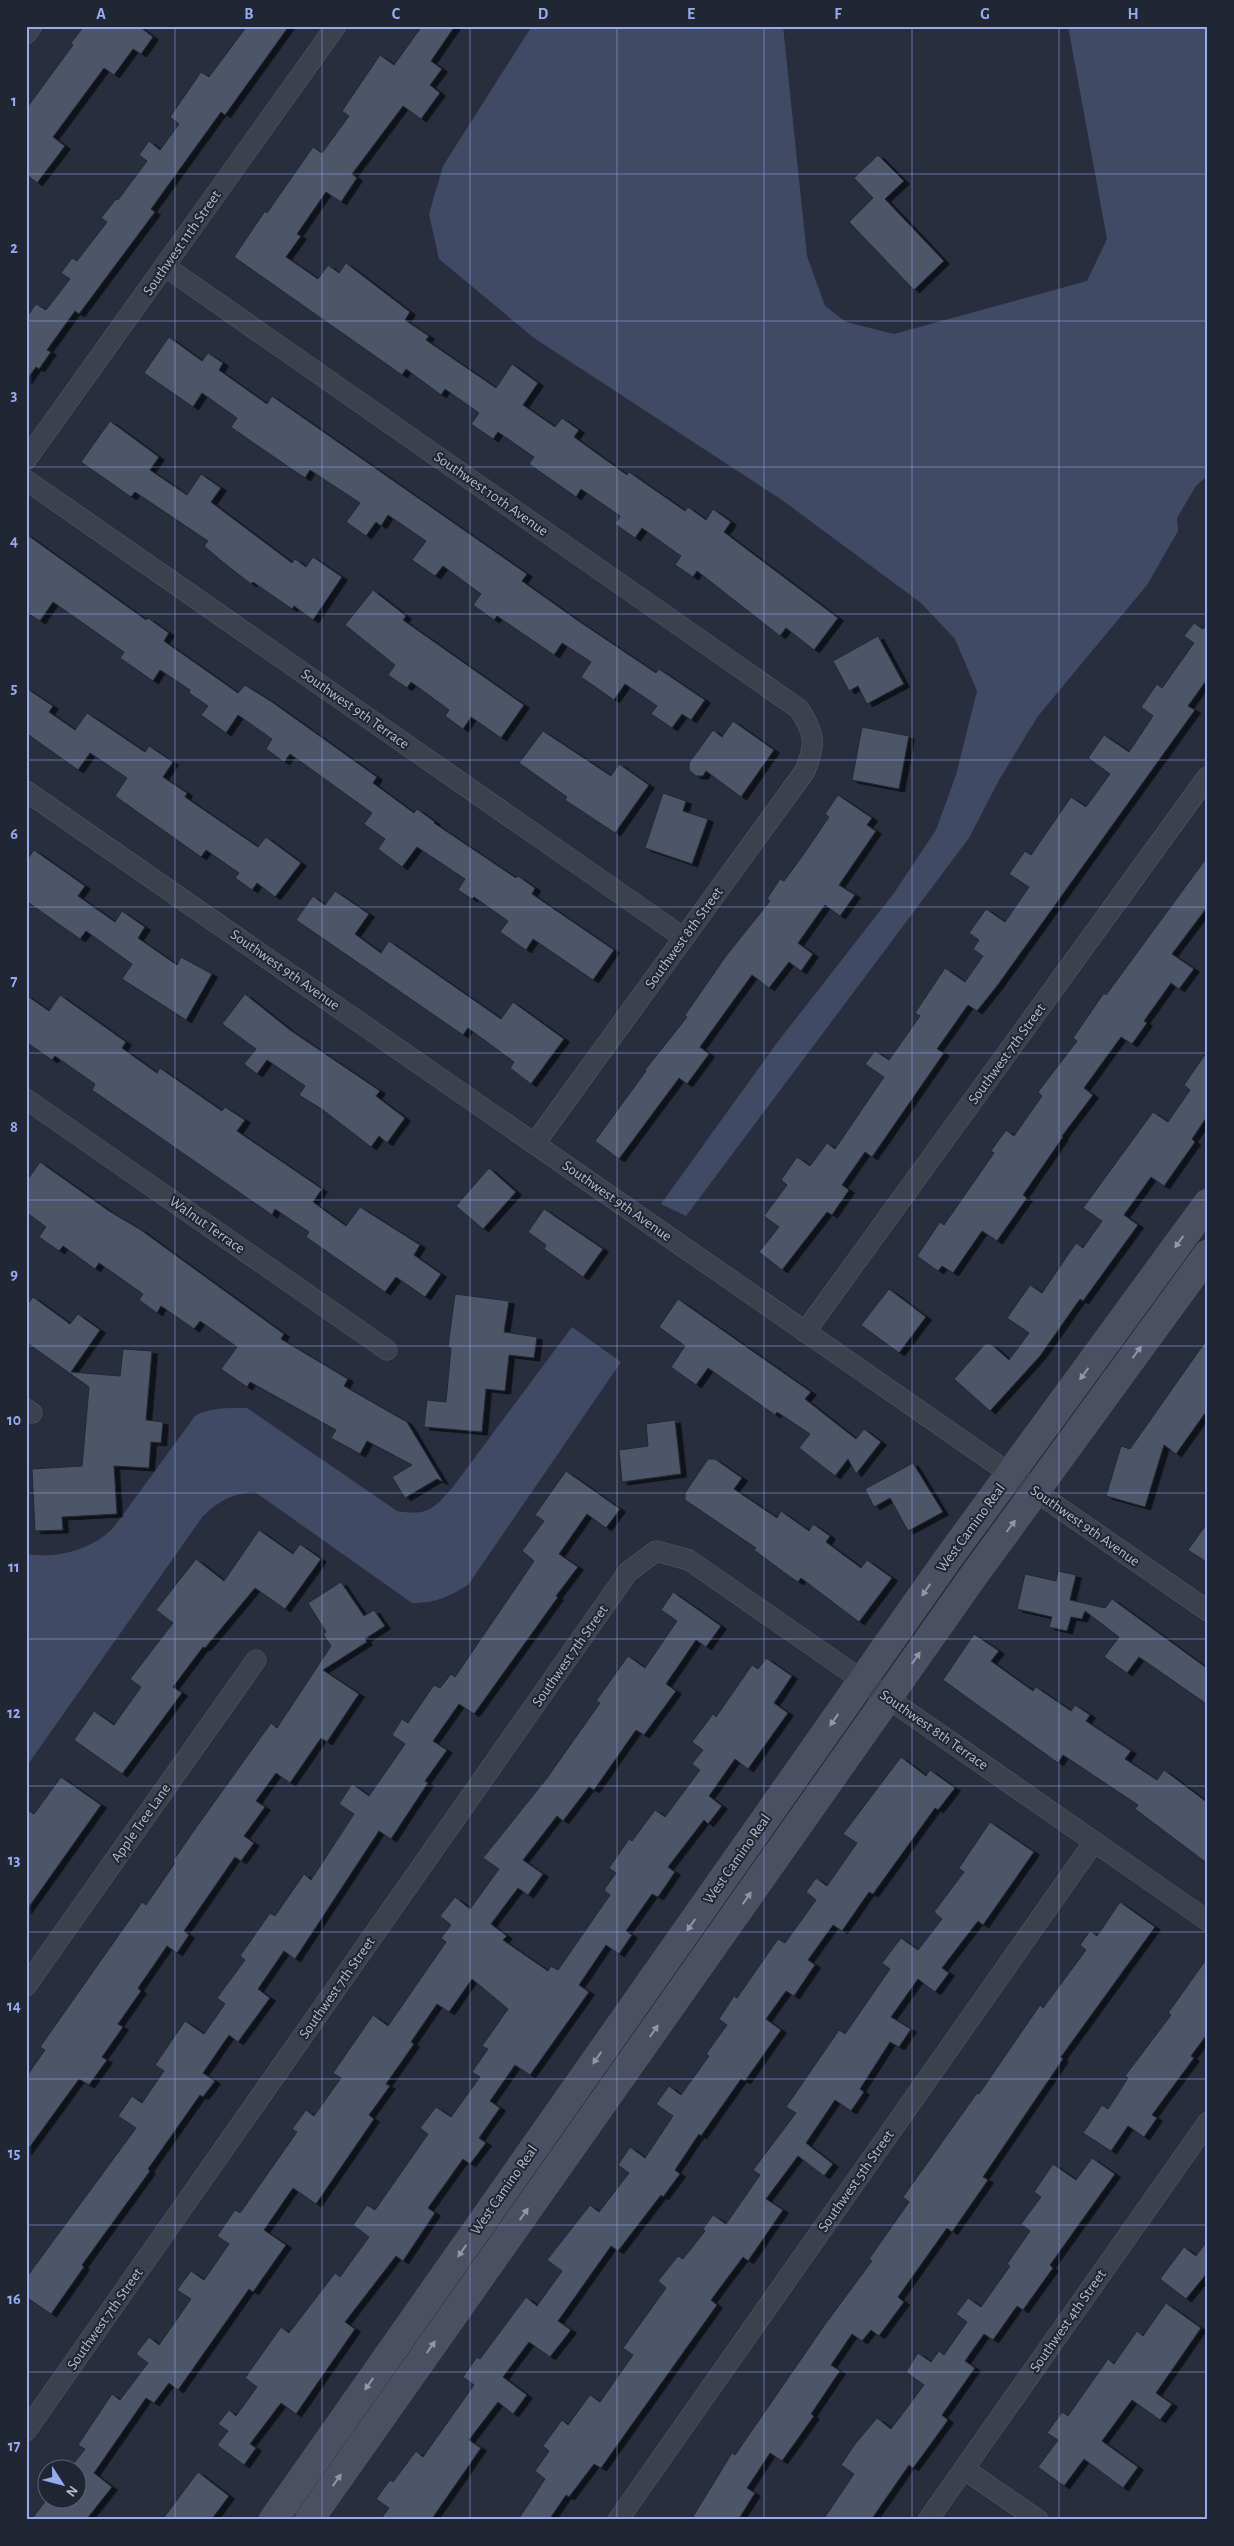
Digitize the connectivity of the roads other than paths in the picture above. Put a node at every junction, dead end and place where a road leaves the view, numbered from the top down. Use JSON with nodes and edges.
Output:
{"nodes":[{"id":1,"x":32,"y":26,"type":"edge"},
{"id":2,"x":336,"y":26,"type":"edge"},
{"id":3,"x":26,"y":34,"type":"edge"},
{"id":4,"x":166,"y":267,"type":"junction"},
{"id":5,"x":26,"y":460,"type":"edge"},
{"id":6,"x":26,"y":480,"type":"edge"},
{"id":7,"x":810,"y":726,"type":"joint"},
{"id":8,"x":1208,"y":776,"type":"edge"},
{"id":9,"x":26,"y":791,"type":"edge"},
{"id":10,"x":684,"y":938,"type":"junction"},
{"id":11,"x":26,"y":1099,"type":"edge"},
{"id":12,"x":535,"y":1144,"type":"junction"},
{"id":13,"x":1208,"y":1203,"type":"edge"},
{"id":14,"x":1208,"y":1254,"type":"edge"},
{"id":15,"x":805,"y":1332,"type":"junction"},
{"id":16,"x":387,"y":1350,"type":"dead end"},
{"id":17,"x":1011,"y":1474,"type":"junction"},
{"id":18,"x":1036,"y":1492,"type":"junction"},
{"id":19,"x":656,"y":1551,"type":"joint"},
{"id":20,"x":1208,"y":1612,"type":"edge"},
{"id":21,"x":256,"y":1660,"type":"dead end"},
{"id":22,"x":862,"y":1680,"type":"junction"},
{"id":23,"x":888,"y":1698,"type":"junction"},
{"id":24,"x":1094,"y":1842,"type":"junction"},
{"id":25,"x":1208,"y":1921,"type":"edge"},
{"id":26,"x":26,"y":1986,"type":"edge"},
{"id":27,"x":560,"y":2110,"type":"junction"},
{"id":28,"x":1208,"y":2122,"type":"edge"},
{"id":29,"x":585,"y":2128,"type":"junction"},
{"id":30,"x":26,"y":2431,"type":"edge"},
{"id":31,"x":964,"y":2468,"type":"junction"},
{"id":32,"x":273,"y":2520,"type":"edge"},
{"id":33,"x":309,"y":2520,"type":"edge"},
{"id":34,"x":618,"y":2520,"type":"edge"},
{"id":35,"x":928,"y":2520,"type":"edge"},
{"id":36,"x":1038,"y":2520,"type":"edge"}],
"edges":[{"from":1,"to":3,"type":"street"},
{"from":2,"to":4,"type":"street","name":"Southwest 11th Street"},
{"from":4,"to":5,"type":"street","name":"Southwest 11th Street"},
{"from":4,"to":7,"type":"street","name":"Southwest 10th Avenue"},
{"from":6,"to":10,"type":"street","name":"Southwest 9th Terrace"},
{"from":7,"to":10,"type":"street","name":"Southwest 8th Street"},
{"from":8,"to":15,"type":"street","name":"Southwest 7th Street"},
{"from":9,"to":12,"type":"street","name":"Southwest 9th Avenue"},
{"from":10,"to":12,"type":"street","name":"Southwest 8th Street"},
{"from":11,"to":16,"type":"street","name":"Walnut Terrace"},
{"from":12,"to":15,"type":"street","name":"Southwest 9th Avenue"},
{"from":13,"to":17,"type":"street","name":"West Camino Real","one_way":true},
{"from":18,"to":14,"type":"street","name":"West Camino Real","one_way":true},
{"from":15,"to":17,"type":"street","name":"Southwest 9th Avenue"},
{"from":17,"to":18,"type":"street","name":"Southwest 9th Avenue"},
{"from":17,"to":22,"type":"street","name":"West Camino Real","one_way":true},
{"from":18,"to":20,"type":"street","name":"Southwest 9th Avenue"},
{"from":23,"to":18,"type":"street","name":"West Camino Real","one_way":true},
{"from":19,"to":22,"type":"street","name":"Southwest 8th Terrace"},
{"from":19,"to":30,"type":"street","name":"Southwest 7th Street"},
{"from":21,"to":26,"type":"street","name":"Apple Tree Lane"},
{"from":22,"to":23,"type":"street","name":"Southwest 8th Terrace"},
{"from":22,"to":27,"type":"street","name":"West Camino Real","one_way":true},
{"from":23,"to":24,"type":"street","name":"Southwest 8th Terrace"},
{"from":29,"to":23,"type":"street","name":"West Camino Real","one_way":true},
{"from":24,"to":25,"type":"street","name":"Southwest 8th Terrace"},
{"from":24,"to":34,"type":"street","name":"Southwest 5th Street"},
{"from":27,"to":29,"type":"street"},
{"from":27,"to":32,"type":"street","name":"West Camino Real","one_way":true},
{"from":28,"to":31,"type":"street","name":"Southwest 4th Street"},
{"from":33,"to":29,"type":"street","name":"West Camino Real","one_way":true},
{"from":31,"to":35,"type":"street","name":"Southwest 4th Street"},
{"from":31,"to":36,"type":"street"}]}
